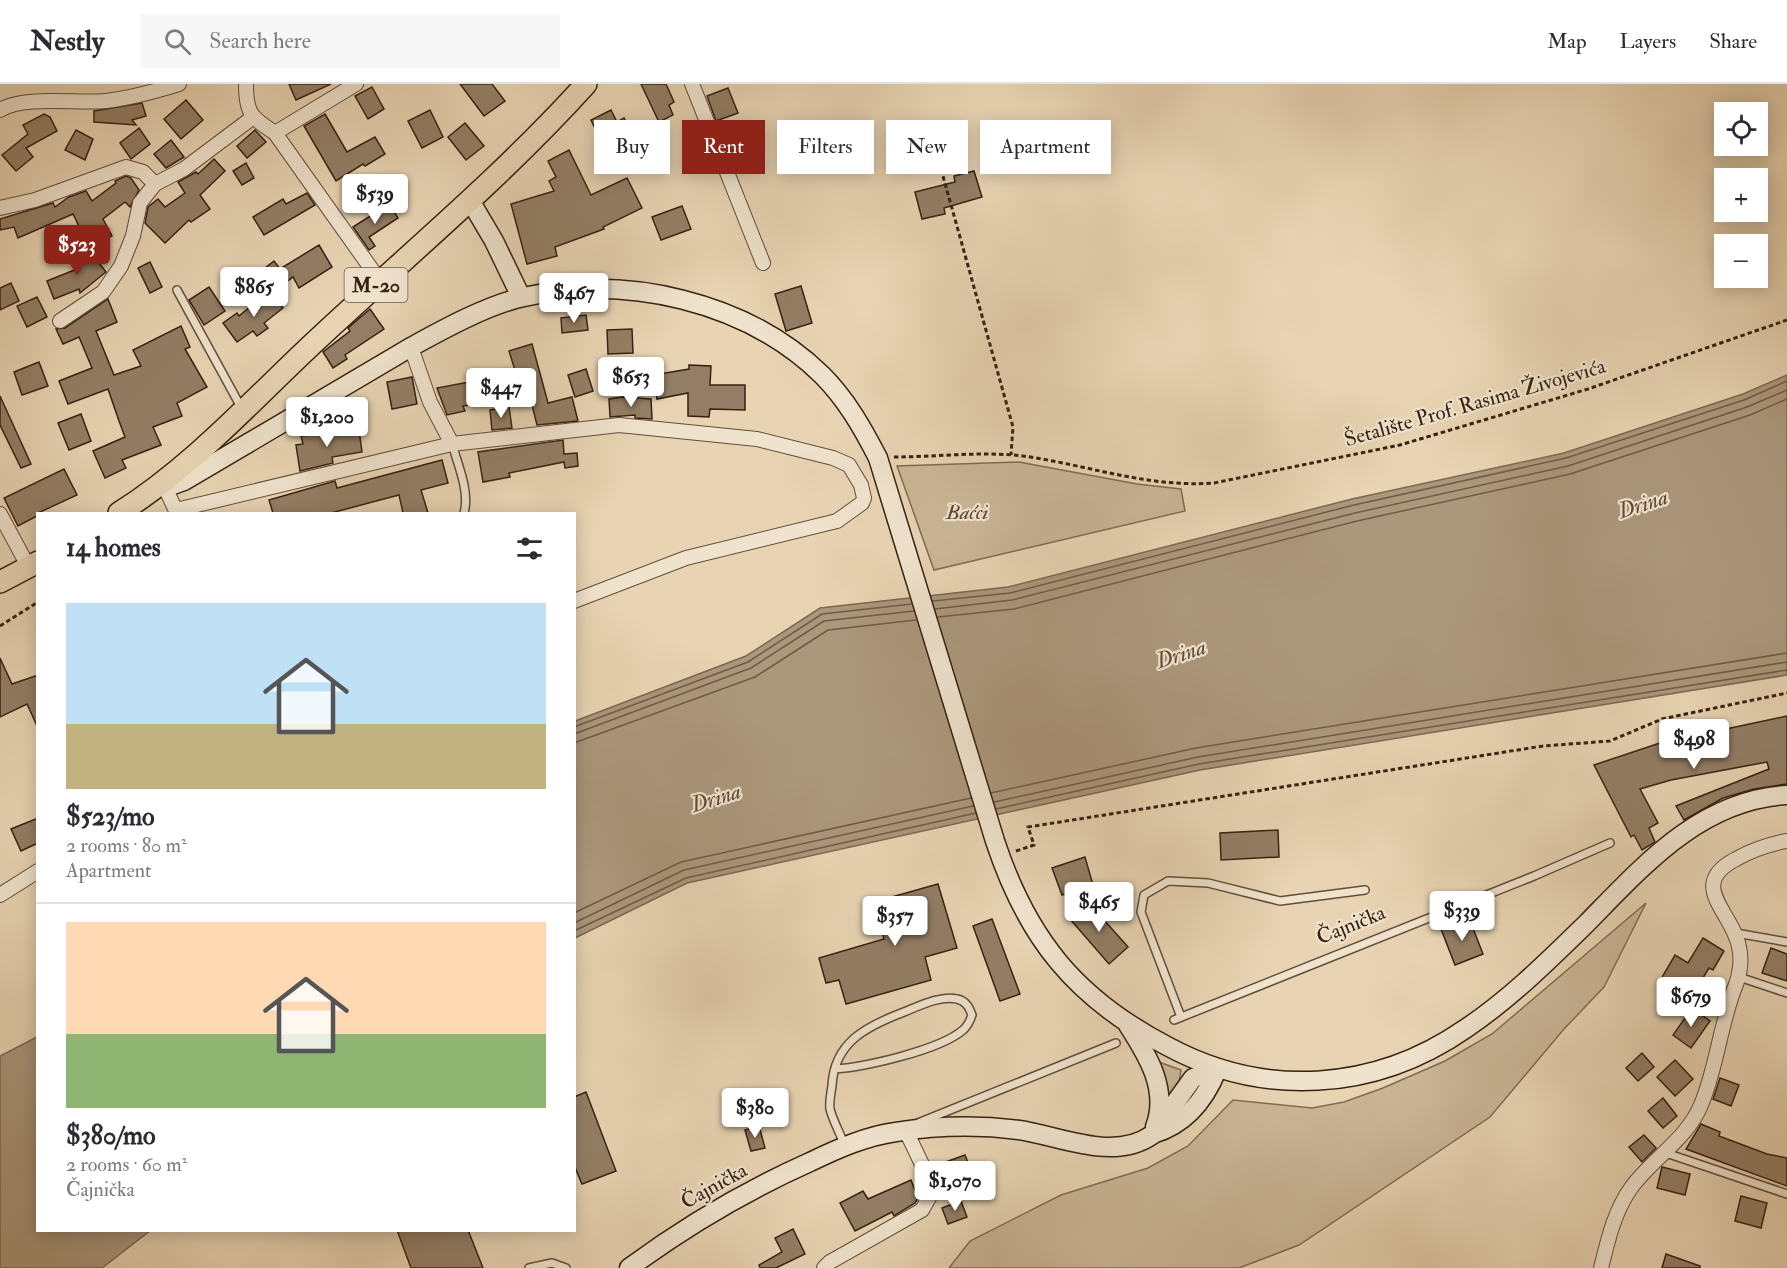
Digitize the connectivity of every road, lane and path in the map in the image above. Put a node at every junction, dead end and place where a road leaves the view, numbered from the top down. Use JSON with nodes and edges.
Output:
{"nodes":[{"id":1,"x":179,"y":84,"type":"edge"},
{"id":2,"x":246,"y":84,"type":"edge"},
{"id":3,"x":356,"y":84,"type":"edge"},
{"id":4,"x":586,"y":84,"type":"edge"},
{"id":5,"x":692,"y":84,"type":"edge"},
{"id":6,"x":0,"y":110,"type":"edge"},
{"id":7,"x":252,"y":118,"type":"junction"},
{"id":8,"x":275,"y":133,"type":"junction"},
{"id":9,"x":942,"y":174,"type":"edge"},
{"id":10,"x":155,"y":184,"type":"junction"},
{"id":11,"x":471,"y":202,"type":"junction"},
{"id":12,"x":0,"y":208,"type":"edge"},
{"id":13,"x":763,"y":263,"type":"dead end"},
{"id":14,"x":380,"y":281,"type":"junction"},
{"id":15,"x":177,"y":290,"type":"dead end"},
{"id":16,"x":521,"y":297,"type":"junction"},
{"id":17,"x":1787,"y":320,"type":"edge"},
{"id":18,"x":60,"y":321,"type":"dead end"},
{"id":19,"x":411,"y":347,"type":"junction"},
{"id":20,"x":243,"y":411,"type":"junction"},
{"id":21,"x":452,"y":444,"type":"junction"},
{"id":22,"x":1011,"y":455,"type":"junction"},
{"id":23,"x":878,"y":458,"type":"junction"},
{"id":24,"x":163,"y":483,"type":"junction"},
{"id":25,"x":120,"y":512,"type":"edge"},
{"id":26,"x":176,"y":512,"type":"edge"},
{"id":27,"x":464,"y":512,"type":"edge"},
{"id":28,"x":0,"y":514,"type":"edge"},
{"id":29,"x":33,"y":564,"type":"edge"},
{"id":30,"x":0,"y":582,"type":"edge"},
{"id":31,"x":576,"y":600,"type":"edge"},
{"id":32,"x":36,"y":603,"type":"edge"},
{"id":33,"x":0,"y":626,"type":"edge"},
{"id":34,"x":1787,"y":693,"type":"edge"},
{"id":35,"x":1787,"y":795,"type":"edge"},
{"id":36,"x":1787,"y":841,"type":"edge"},
{"id":37,"x":1610,"y":843,"type":"dead end"},
{"id":38,"x":998,"y":849,"type":"junction"},
{"id":39,"x":36,"y":872,"type":"edge"},
{"id":40,"x":1365,"y":890,"type":"dead end"},
{"id":41,"x":0,"y":895,"type":"edge"},
{"id":42,"x":1733,"y":933,"type":"junction"},
{"id":43,"x":1787,"y":942,"type":"edge"},
{"id":44,"x":1738,"y":977,"type":"junction"},
{"id":45,"x":1787,"y":993,"type":"edge"},
{"id":46,"x":1125,"y":1021,"type":"junction"},
{"id":47,"x":1116,"y":1043,"type":"dead end"},
{"id":48,"x":835,"y":1069,"type":"junction"},
{"id":49,"x":1217,"y":1070,"type":"junction"},
{"id":50,"x":901,"y":1131,"type":"junction"},
{"id":51,"x":1152,"y":1135,"type":"junction"},
{"id":52,"x":845,"y":1147,"type":"junction"},
{"id":53,"x":1666,"y":1153,"type":"junction"},
{"id":54,"x":1787,"y":1194,"type":"edge"},
{"id":55,"x":529,"y":1268,"type":"edge"},
{"id":56,"x":566,"y":1268,"type":"edge"},
{"id":57,"x":629,"y":1268,"type":"edge"},
{"id":58,"x":824,"y":1268,"type":"edge"},
{"id":59,"x":1601,"y":1268,"type":"edge"}],
"edges":[{"from":1,"to":6,"type":"street"},
{"from":2,"to":7,"type":"street"},
{"from":3,"to":8,"type":"street"},
{"from":4,"to":11,"type":"main road","number":"M-20"},
{"from":5,"to":13,"type":"street"},
{"from":7,"to":8,"type":"street"},
{"from":7,"to":10,"type":"street"},
{"from":8,"to":14,"type":"street"},
{"from":9,"to":22,"type":"path"},
{"from":10,"to":12,"type":"street"},
{"from":10,"to":18,"type":"street"},
{"from":11,"to":14,"type":"main road","number":"M-20"},
{"from":11,"to":16,"type":"main road"},
{"from":14,"to":20,"type":"main road","number":"M-20"},
{"from":15,"to":20,"type":"lane"},
{"from":16,"to":19,"type":"main road"},
{"from":16,"to":23,"type":"main road"},
{"from":17,"to":22,"type":"path","name":"Šetalište Prof. Rasima Živojevića"},
{"from":19,"to":21,"type":"street"},
{"from":19,"to":24,"type":"main road"},
{"from":20,"to":24,"type":"main road","number":"M-20"},
{"from":21,"to":26,"type":"street"},
{"from":21,"to":27,"type":"lane"},
{"from":21,"to":31,"type":"street"},
{"from":22,"to":23,"type":"path","name":"Šetalište Prof. Rasima Živojevića"},
{"from":23,"to":38,"type":"main road"},
{"from":24,"to":25,"type":"main road","number":"M-20"},
{"from":24,"to":26,"type":"street"},
{"from":28,"to":29,"type":"street"},
{"from":29,"to":30,"type":"main road"},
{"from":32,"to":33,"type":"path"},
{"from":34,"to":38,"type":"path"},
{"from":35,"to":49,"type":"main road"},
{"from":36,"to":42,"type":"street"},
{"from":37,"to":40,"type":"lane","name":"Čajnička"},
{"from":38,"to":46,"type":"main road"},
{"from":39,"to":41,"type":"street"},
{"from":42,"to":43,"type":"lane"},
{"from":42,"to":44,"type":"street"},
{"from":44,"to":45,"type":"lane"},
{"from":44,"to":53,"type":"street"},
{"from":46,"to":49,"type":"main road"},
{"from":46,"to":51,"type":"main road"},
{"from":47,"to":50,"type":"lane","name":"Čajnička"},
{"from":48,"to":48,"type":"lane"},
{"from":48,"to":52,"type":"lane"},
{"from":49,"to":51,"type":"main road"},
{"from":50,"to":51,"type":"main road","name":"Čajnička"},
{"from":50,"to":52,"type":"main road","name":"Čajnička"},
{"from":50,"to":58,"type":"street"},
{"from":52,"to":57,"type":"main road","name":"Čajnička"},
{"from":53,"to":54,"type":"lane"},
{"from":53,"to":59,"type":"street"},
{"from":55,"to":56,"type":"lane"}]}
